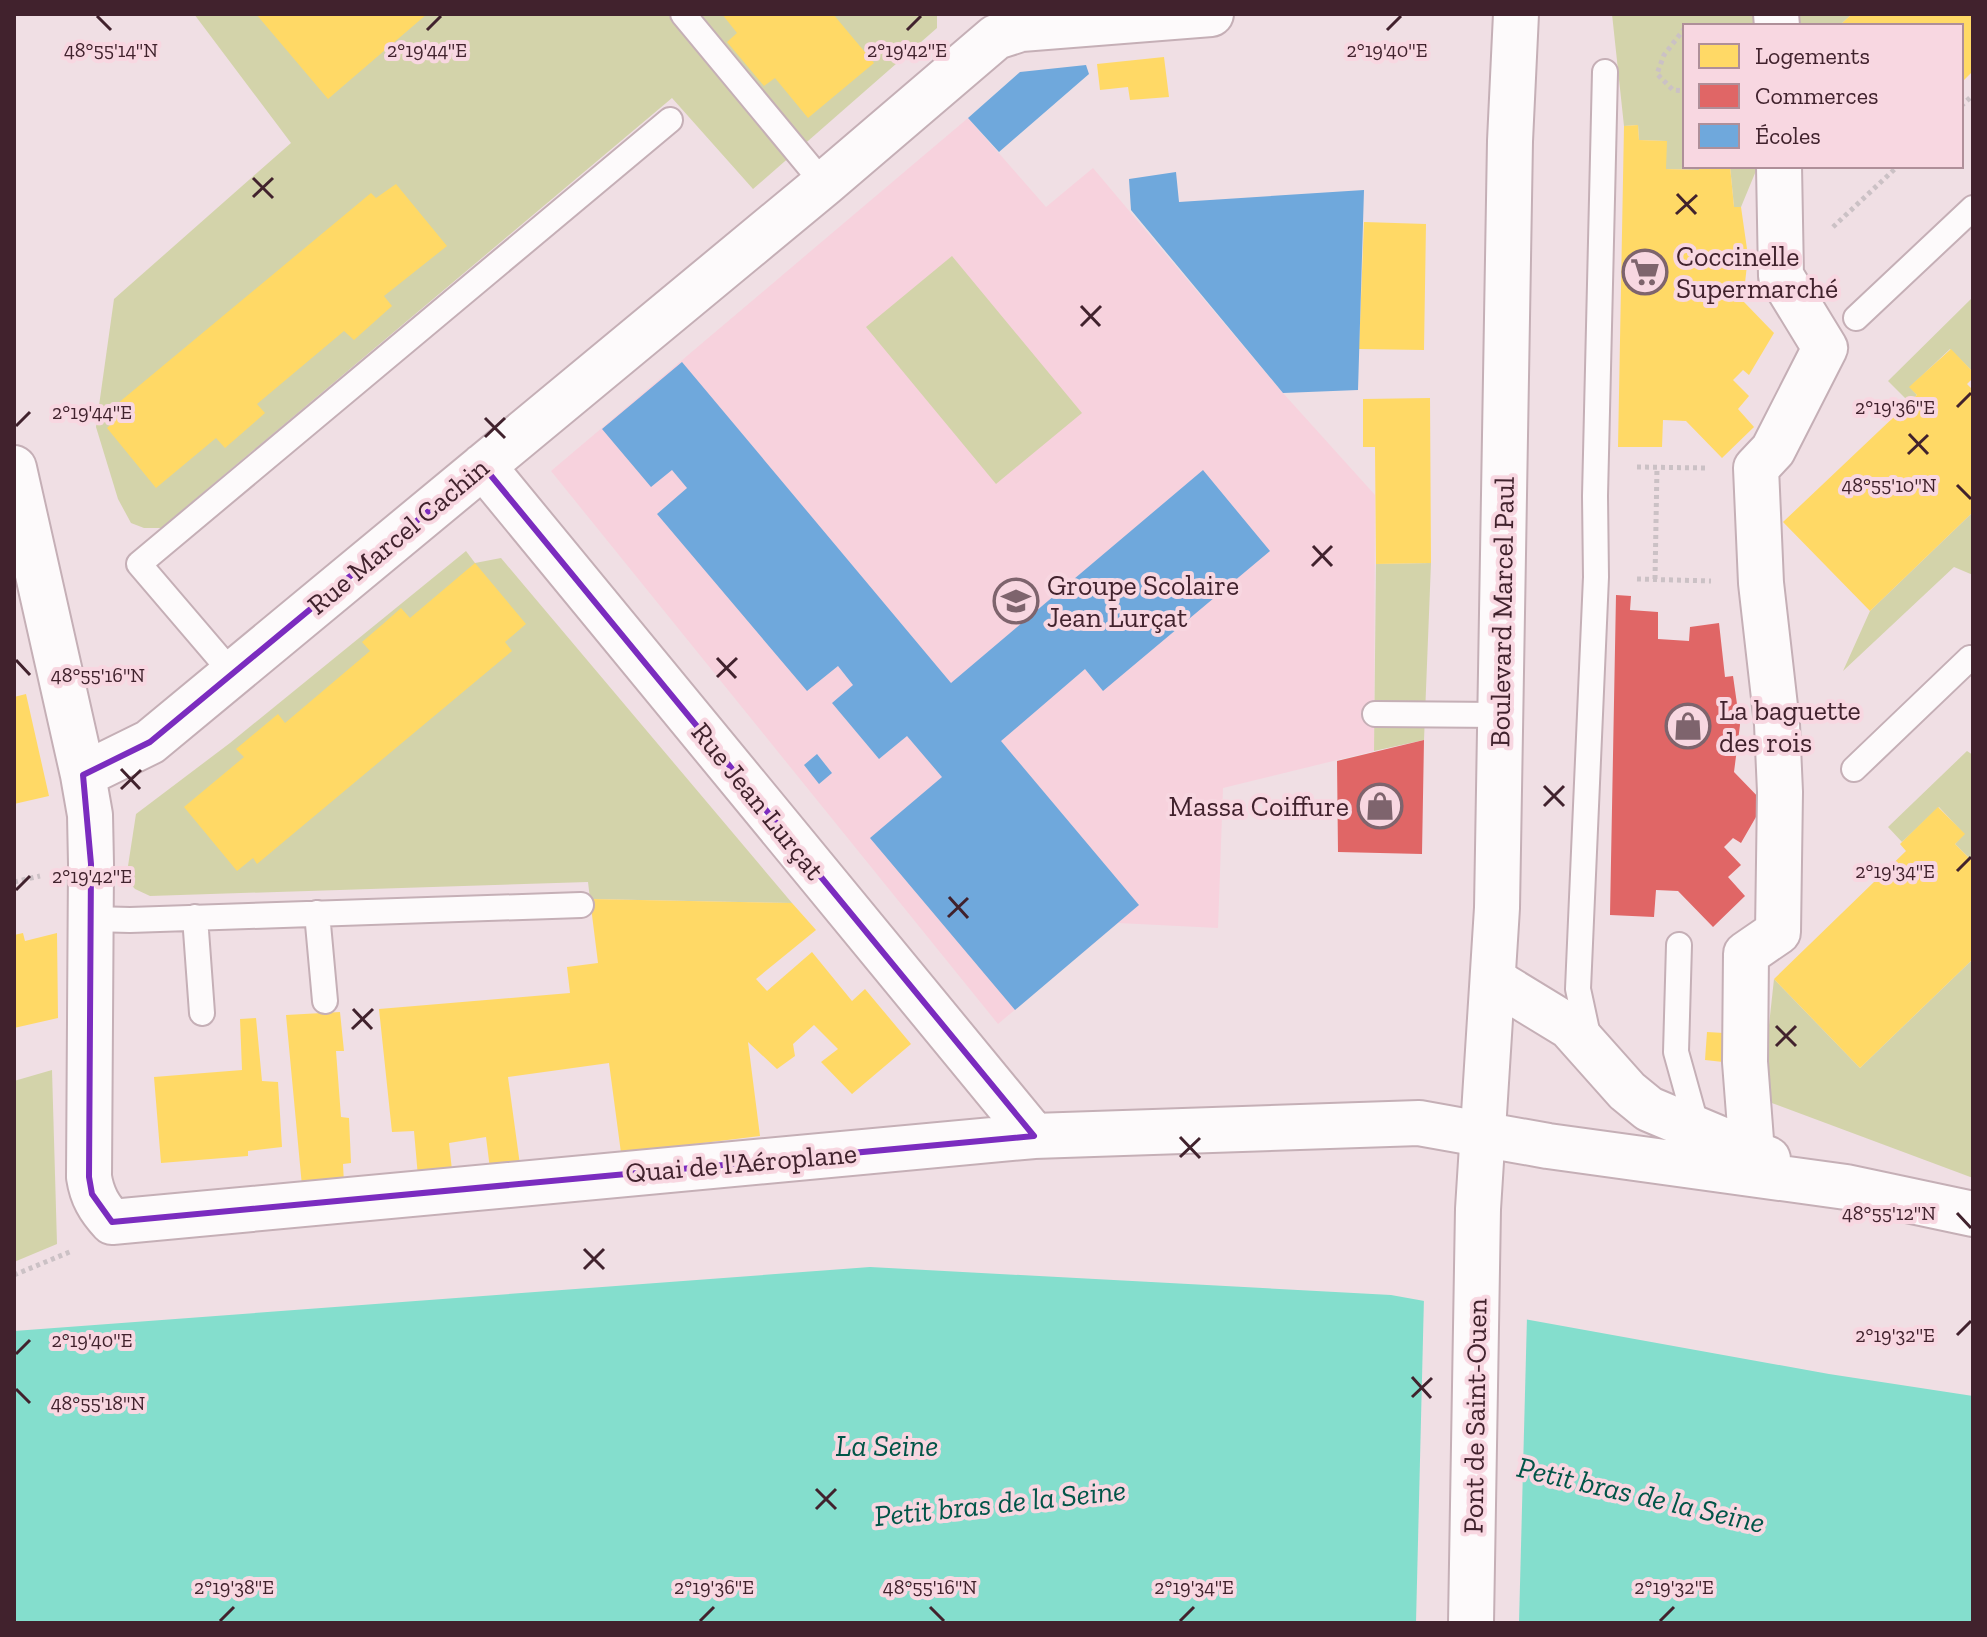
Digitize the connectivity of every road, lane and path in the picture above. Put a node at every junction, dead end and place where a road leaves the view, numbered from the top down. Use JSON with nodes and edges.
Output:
{"nodes":[{"id":1,"x":683,"y":14,"type":"edge"},
{"id":2,"x":1211,"y":14,"type":"edge"},
{"id":3,"x":1516,"y":14,"type":"edge"},
{"id":4,"x":997,"y":26,"type":"edge"},
{"id":5,"x":1683,"y":31,"type":"edge"},
{"id":6,"x":1605,"y":72,"type":"dead end"},
{"id":7,"x":1683,"y":91,"type":"edge"},
{"id":8,"x":670,"y":120,"type":"dead end"},
{"id":9,"x":1779,"y":168,"type":"edge"},
{"id":10,"x":1896,"y":168,"type":"edge"},
{"id":11,"x":824,"y":184,"type":"junction"},
{"id":12,"x":1973,"y":208,"type":"edge"},
{"id":13,"x":1781,"y":276,"type":"junction"},
{"id":14,"x":1856,"y":318,"type":"dead end"},
{"id":15,"x":483,"y":466,"type":"junction"},
{"id":16,"x":1657,"y":467,"type":"junction"},
{"id":17,"x":14,"y":468,"type":"edge"},
{"id":18,"x":1756,"y":468,"type":"junction"},
{"id":19,"x":1595,"y":496,"type":"junction"},
{"id":20,"x":1596,"y":577,"type":"junction"},
{"id":21,"x":1655,"y":579,"type":"junction"},
{"id":22,"x":1761,"y":583,"type":"junction"},
{"id":23,"x":1973,"y":660,"type":"edge"},
{"id":24,"x":233,"y":674,"type":"junction"},
{"id":25,"x":1375,"y":714,"type":"dead end"},
{"id":26,"x":1500,"y":715,"type":"junction"},
{"id":27,"x":1854,"y":769,"type":"dead end"},
{"id":28,"x":83,"y":775,"type":"junction"},
{"id":29,"x":581,"y":905,"type":"dead end"},
{"id":30,"x":317,"y":913,"type":"junction"},
{"id":31,"x":195,"y":917,"type":"junction"},
{"id":32,"x":92,"y":919,"type":"junction"},
{"id":33,"x":1679,"y":945,"type":"dead end"},
{"id":34,"x":1493,"y":980,"type":"junction"},
{"id":35,"x":325,"y":1001,"type":"dead end"},
{"id":36,"x":202,"y":1013,"type":"dead end"},
{"id":37,"x":1591,"y":1050,"type":"junction"},
{"id":38,"x":1627,"y":1091,"type":"junction"},
{"id":39,"x":1698,"y":1131,"type":"junction"},
{"id":40,"x":1483,"y":1134,"type":"junction"},
{"id":41,"x":1034,"y":1136,"type":"junction"},
{"id":42,"x":1752,"y":1153,"type":"junction"},
{"id":43,"x":1617,"y":1155,"type":"junction"},
{"id":44,"x":1846,"y":1187,"type":"junction"},
{"id":45,"x":1478,"y":1209,"type":"joint"},
{"id":46,"x":1973,"y":1214,"type":"edge"},
{"id":47,"x":112,"y":1222,"type":"junction"},
{"id":48,"x":14,"y":1275,"type":"edge"},
{"id":49,"x":1471,"y":1623,"type":"edge"}],
"edges":[{"from":1,"to":11,"type":"lane"},
{"from":2,"to":4,"type":"street","name":"Rue Marcel Cachin"},
{"from":3,"to":26,"type":"street","name":"Boulevard Marcel Paul"},
{"from":4,"to":11,"type":"street","name":"Rue Marcel Cachin"},
{"from":5,"to":7,"type":"path"},
{"from":6,"to":19,"type":"lane"},
{"from":8,"to":24,"type":"lane"},
{"from":9,"to":13,"type":"street"},
{"from":10,"to":13,"type":"path"},
{"from":11,"to":15,"type":"street","name":"Rue Marcel Cachin"},
{"from":12,"to":14,"type":"lane"},
{"from":13,"to":18,"type":"street"},
{"from":15,"to":24,"type":"street","name":"Rue Marcel Cachin"},
{"from":15,"to":41,"type":"street","name":"Rue Jean Lurçat"},
{"from":16,"to":18,"type":"path"},
{"from":16,"to":19,"type":"path"},
{"from":16,"to":21,"type":"path"},
{"from":17,"to":28,"type":"street"},
{"from":18,"to":22,"type":"street"},
{"from":19,"to":20,"type":"lane"},
{"from":20,"to":21,"type":"path"},
{"from":20,"to":37,"type":"lane"},
{"from":21,"to":22,"type":"path"},
{"from":22,"to":42,"type":"street"},
{"from":23,"to":27,"type":"lane"},
{"from":24,"to":28,"type":"street","name":"Rue Marcel Cachin"},
{"from":25,"to":26,"type":"lane"},
{"from":26,"to":34,"type":"street","name":"Boulevard Marcel Paul"},
{"from":28,"to":32,"type":"street"},
{"from":29,"to":30,"type":"lane"},
{"from":30,"to":31,"type":"lane"},
{"from":30,"to":35,"type":"lane"},
{"from":31,"to":32,"type":"lane"},
{"from":31,"to":36,"type":"lane"},
{"from":32,"to":47,"type":"street"},
{"from":33,"to":39,"type":"lane"},
{"from":34,"to":37,"type":"street"},
{"from":34,"to":40,"type":"street","name":"Boulevard Marcel Paul"},
{"from":37,"to":38,"type":"street"},
{"from":38,"to":39,"type":"street"},
{"from":38,"to":43,"type":"street"},
{"from":39,"to":42,"type":"street"},
{"from":40,"to":41,"type":"street","name":"Quai de l'Aéroplane"},
{"from":40,"to":43,"type":"street","name":"Quai de l'Aéroplane"},
{"from":40,"to":45,"type":"street","name":"Boulevard Marcel Paul"},
{"from":41,"to":47,"type":"street","name":"Quai de l'Aéroplane"},
{"from":42,"to":44,"type":"street"},
{"from":43,"to":44,"type":"street","name":"Quai de l'Aéroplane"},
{"from":44,"to":46,"type":"street"},
{"from":45,"to":49,"type":"street","name":"Pont de Saint-Ouen"},
{"from":47,"to":48,"type":"path"}]}
